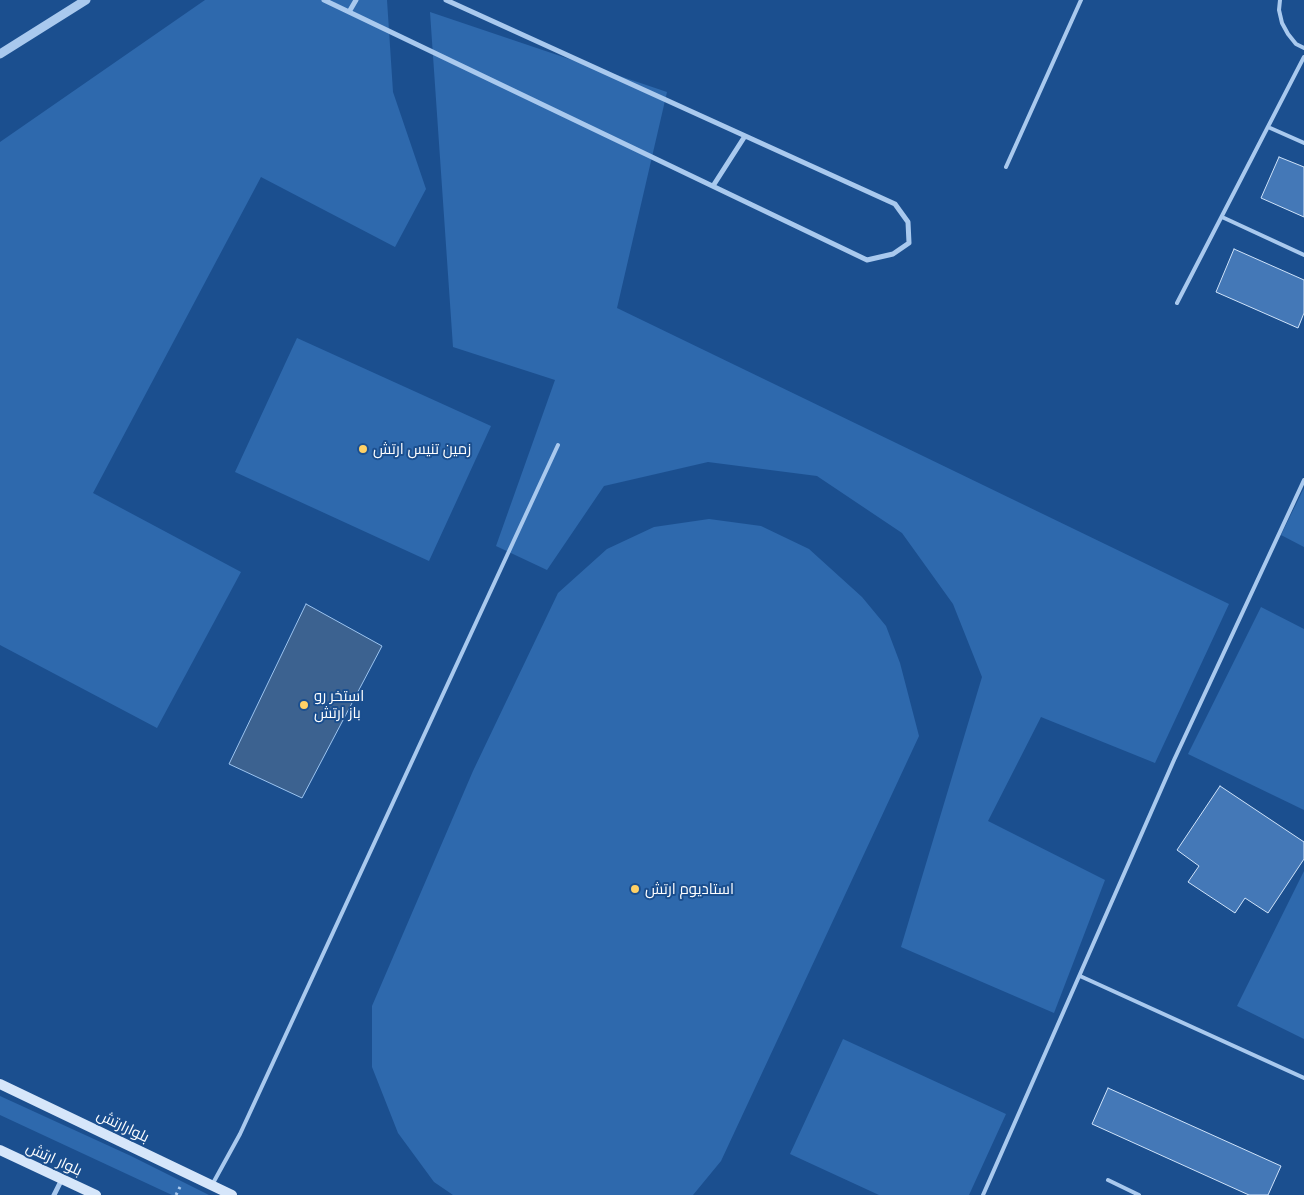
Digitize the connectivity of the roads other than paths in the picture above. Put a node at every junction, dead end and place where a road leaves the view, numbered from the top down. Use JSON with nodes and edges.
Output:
{"nodes":[{"id":1,"x":86,"y":0,"type":"edge"},
{"id":2,"x":324,"y":0,"type":"edge"},
{"id":3,"x":356,"y":0,"type":"edge"},
{"id":4,"x":446,"y":0,"type":"edge"},
{"id":5,"x":1081,"y":0,"type":"edge"},
{"id":6,"x":1280,"y":0,"type":"edge"},
{"id":7,"x":350,"y":12,"type":"junction"},
{"id":8,"x":1304,"y":48,"type":"edge"},
{"id":9,"x":0,"y":54,"type":"edge"},
{"id":10,"x":1304,"y":57,"type":"edge"},
{"id":11,"x":1268,"y":127,"type":"junction"},
{"id":12,"x":745,"y":136,"type":"junction"},
{"id":13,"x":1304,"y":143,"type":"edge"},
{"id":14,"x":1006,"y":167,"type":"dead end"},
{"id":15,"x":713,"y":186,"type":"junction"},
{"id":16,"x":1222,"y":217,"type":"junction"},
{"id":17,"x":1304,"y":255,"type":"edge"},
{"id":18,"x":1177,"y":304,"type":"dead end"},
{"id":19,"x":558,"y":445,"type":"dead end"},
{"id":20,"x":1304,"y":480,"type":"edge"},
{"id":21,"x":1080,"y":976,"type":"junction"},
{"id":22,"x":1304,"y":1078,"type":"edge"},
{"id":23,"x":0,"y":1084,"type":"edge"},
{"id":24,"x":0,"y":1150,"type":"edge"},
{"id":25,"x":62,"y":1179,"type":"junction"},
{"id":26,"x":1108,"y":1180,"type":"dead end"},
{"id":27,"x":212,"y":1185,"type":"junction"},
{"id":28,"x":54,"y":1195,"type":"edge"},
{"id":29,"x":96,"y":1195,"type":"edge"},
{"id":30,"x":232,"y":1195,"type":"edge"},
{"id":31,"x":983,"y":1195,"type":"edge"},
{"id":32,"x":1139,"y":1195,"type":"edge"}],
"edges":[{"from":1,"to":9,"type":"street"},
{"from":2,"to":7,"type":"street"},
{"from":3,"to":7,"type":"street"},
{"from":4,"to":12,"type":"street"},
{"from":5,"to":14,"type":"lane"},
{"from":6,"to":8,"type":"lane"},
{"from":7,"to":15,"type":"street"},
{"from":10,"to":11,"type":"lane"},
{"from":11,"to":13,"type":"lane"},
{"from":11,"to":16,"type":"lane"},
{"from":12,"to":15,"type":"street"},
{"from":12,"to":15,"type":"street"},
{"from":16,"to":17,"type":"lane"},
{"from":16,"to":18,"type":"lane"},
{"from":19,"to":27,"type":"lane"},
{"from":20,"to":21,"type":"lane"},
{"from":21,"to":22,"type":"lane"},
{"from":21,"to":31,"type":"lane"},
{"from":23,"to":27,"type":"main road","name":"بلوارارتش"},
{"from":24,"to":25,"type":"main road","name":"بلوار ارتش"},
{"from":25,"to":28,"type":"street"},
{"from":25,"to":29,"type":"main road","name":"بلوار ارتش"},
{"from":26,"to":32,"type":"lane"},
{"from":27,"to":30,"type":"main road","name":"بلوارارتش"}]}
